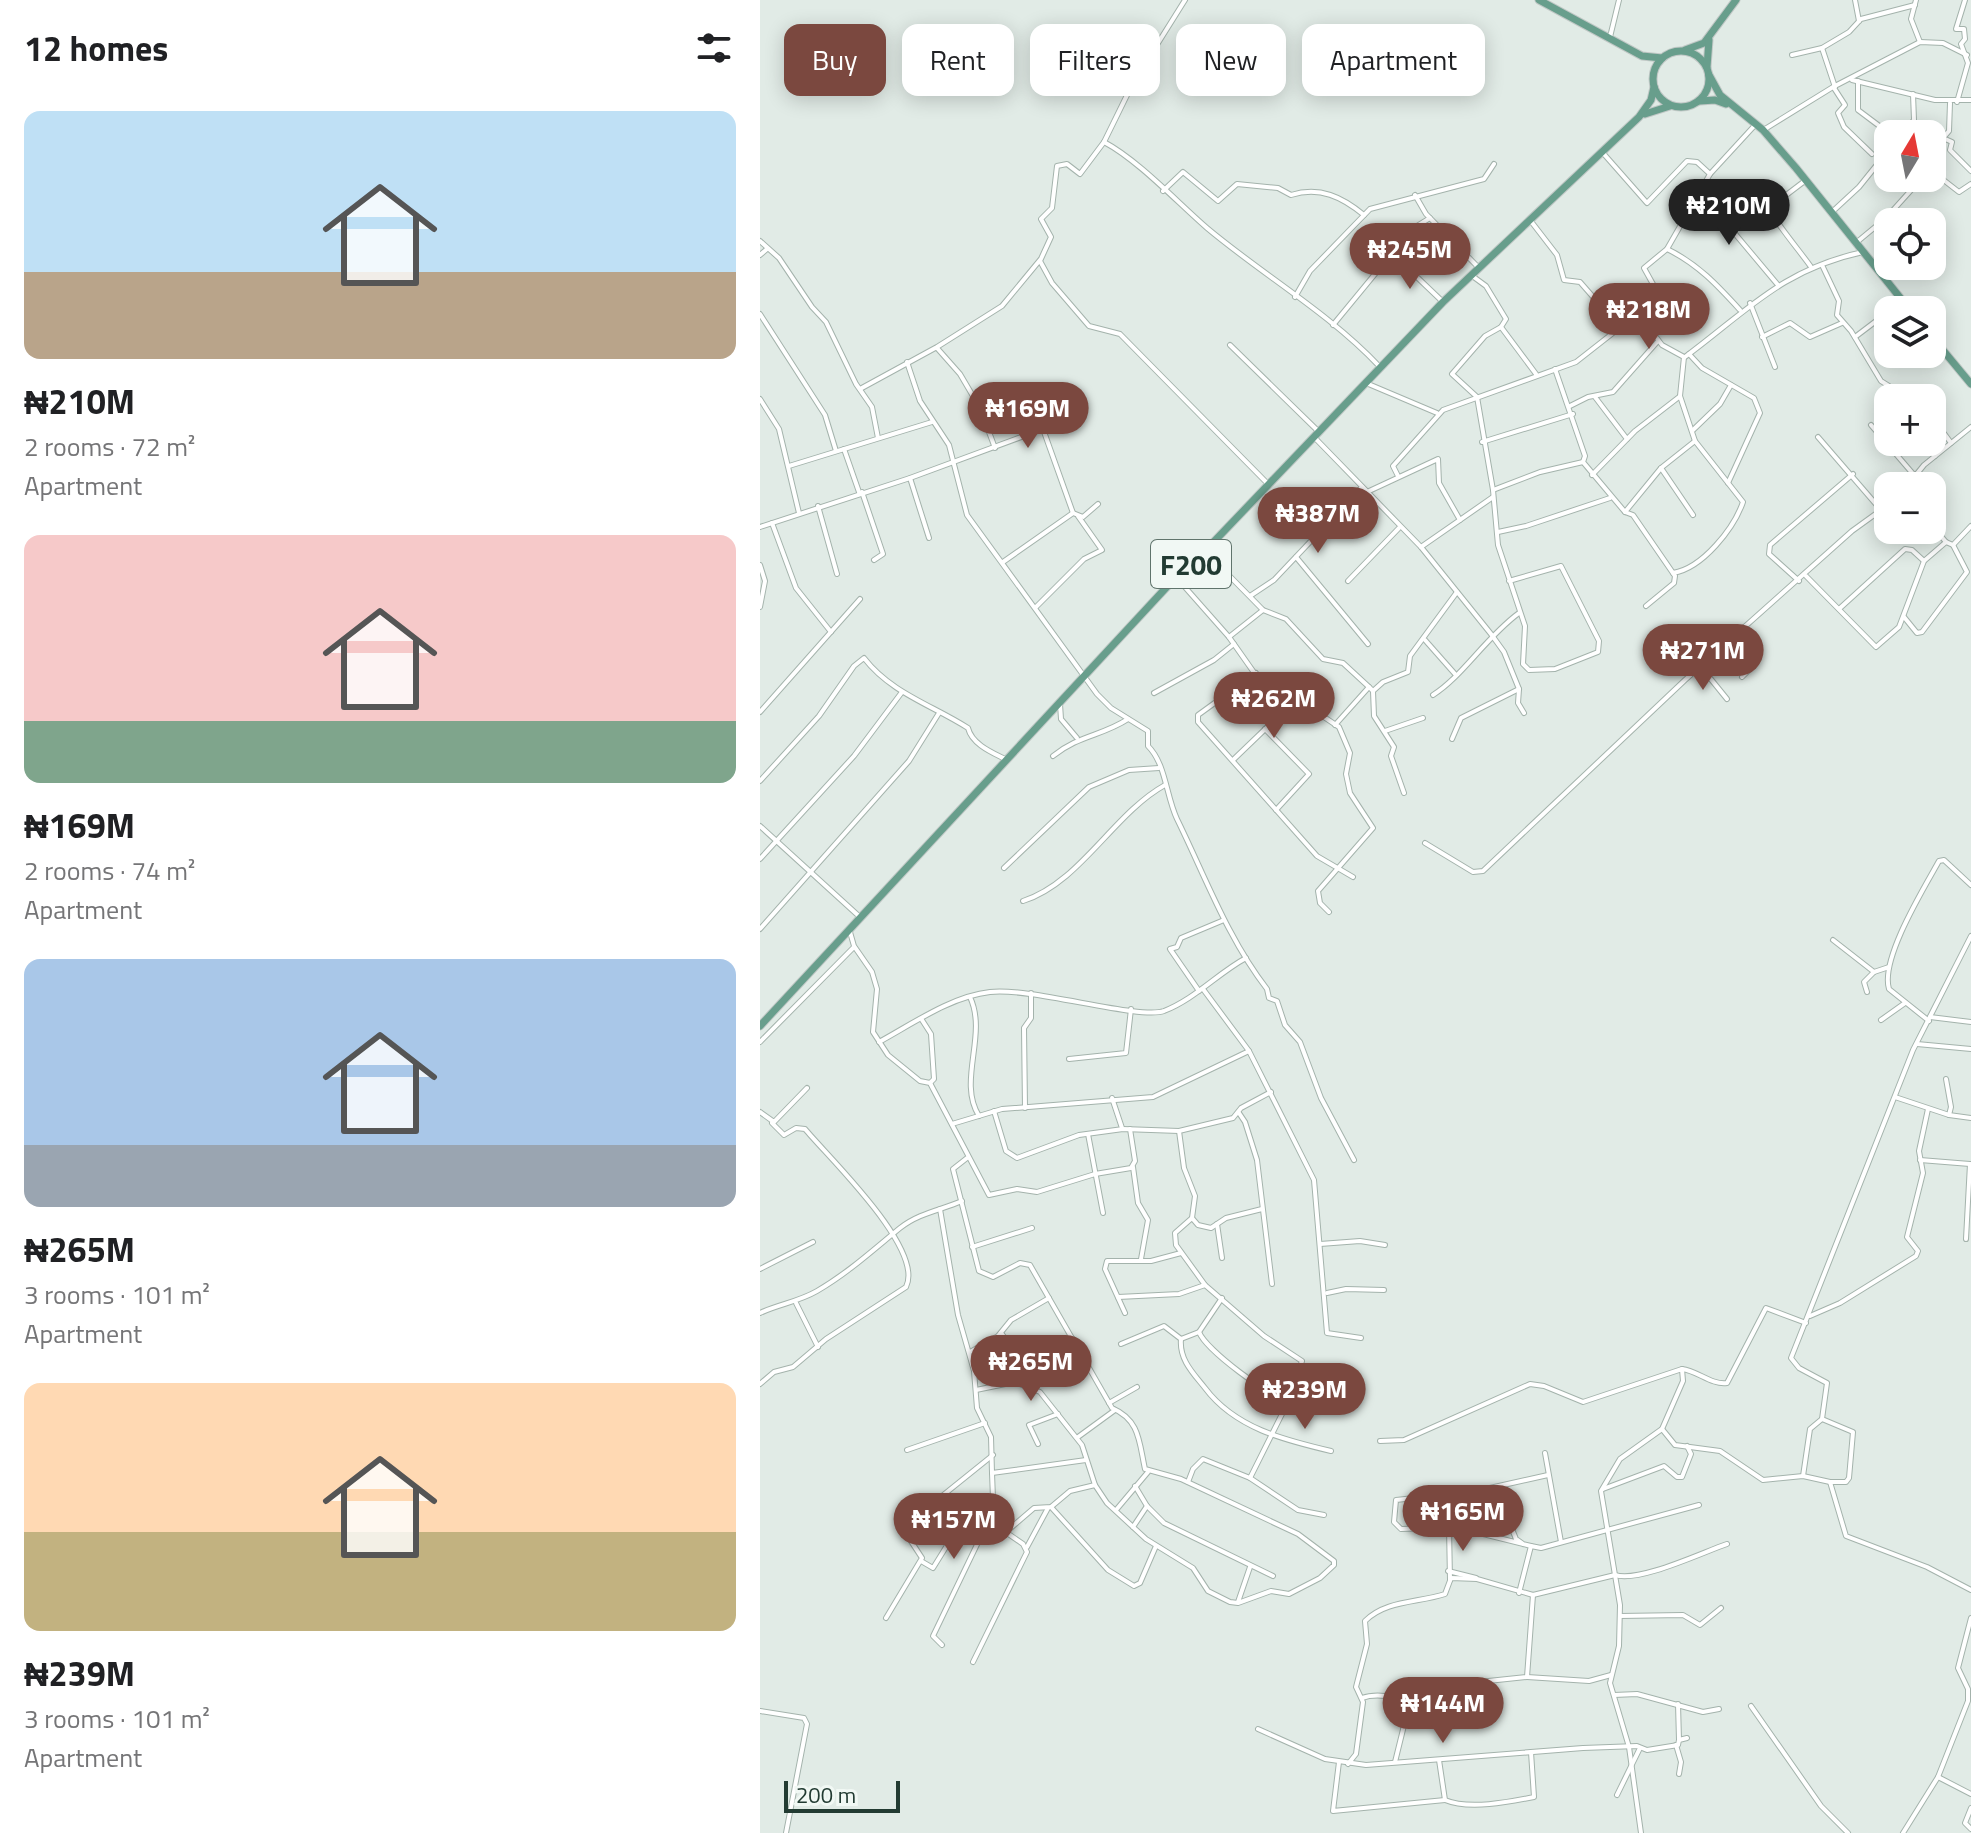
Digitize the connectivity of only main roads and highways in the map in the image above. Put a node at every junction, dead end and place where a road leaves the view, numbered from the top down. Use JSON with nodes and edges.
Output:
{"nodes":[{"id":1,"x":1539,"y":0,"type":"edge"},
{"id":2,"x":1736,"y":0,"type":"edge"},
{"id":3,"x":1709,"y":37,"type":"junction"},
{"id":4,"x":1683,"y":51,"type":"junction"},
{"id":5,"x":1638,"y":53,"type":"junction"},
{"id":6,"x":1663,"y":57,"type":"junction"},
{"id":7,"x":1708,"y":72,"type":"junction"},
{"id":8,"x":1654,"y":82,"type":"junction"},
{"id":9,"x":1698,"y":102,"type":"junction"},
{"id":10,"x":1674,"y":106,"type":"junction"},
{"id":11,"x":1732,"y":106,"type":"junction"},
{"id":12,"x":1639,"y":117,"type":"junction"},
{"id":13,"x":1899,"y":296,"type":"edge"},
{"id":14,"x":1946,"y":354,"type":"edge"},
{"id":15,"x":1971,"y":384,"type":"edge"},
{"id":16,"x":760,"y":1026,"type":"edge"}],
"edges":[{"from":1,"to":5,"type":"main road"},
{"from":2,"to":3,"type":"main road"},
{"from":3,"to":4,"type":"main road"},
{"from":3,"to":7,"type":"main road"},
{"from":4,"to":6,"type":"main road"},
{"from":4,"to":7,"type":"main road"},
{"from":5,"to":6,"type":"main road"},
{"from":5,"to":8,"type":"main road"},
{"from":6,"to":8,"type":"main road"},
{"from":7,"to":9,"type":"main road"},
{"from":7,"to":11,"type":"main road"},
{"from":8,"to":10,"type":"main road"},
{"from":8,"to":12,"type":"main road","number":"F200"},
{"from":9,"to":10,"type":"main road"},
{"from":9,"to":11,"type":"main road"},
{"from":10,"to":12,"type":"main road","number":"F200"},
{"from":11,"to":13,"type":"main road"},
{"from":12,"to":16,"type":"main road","number":"F200"},
{"from":14,"to":15,"type":"main road"}]}
